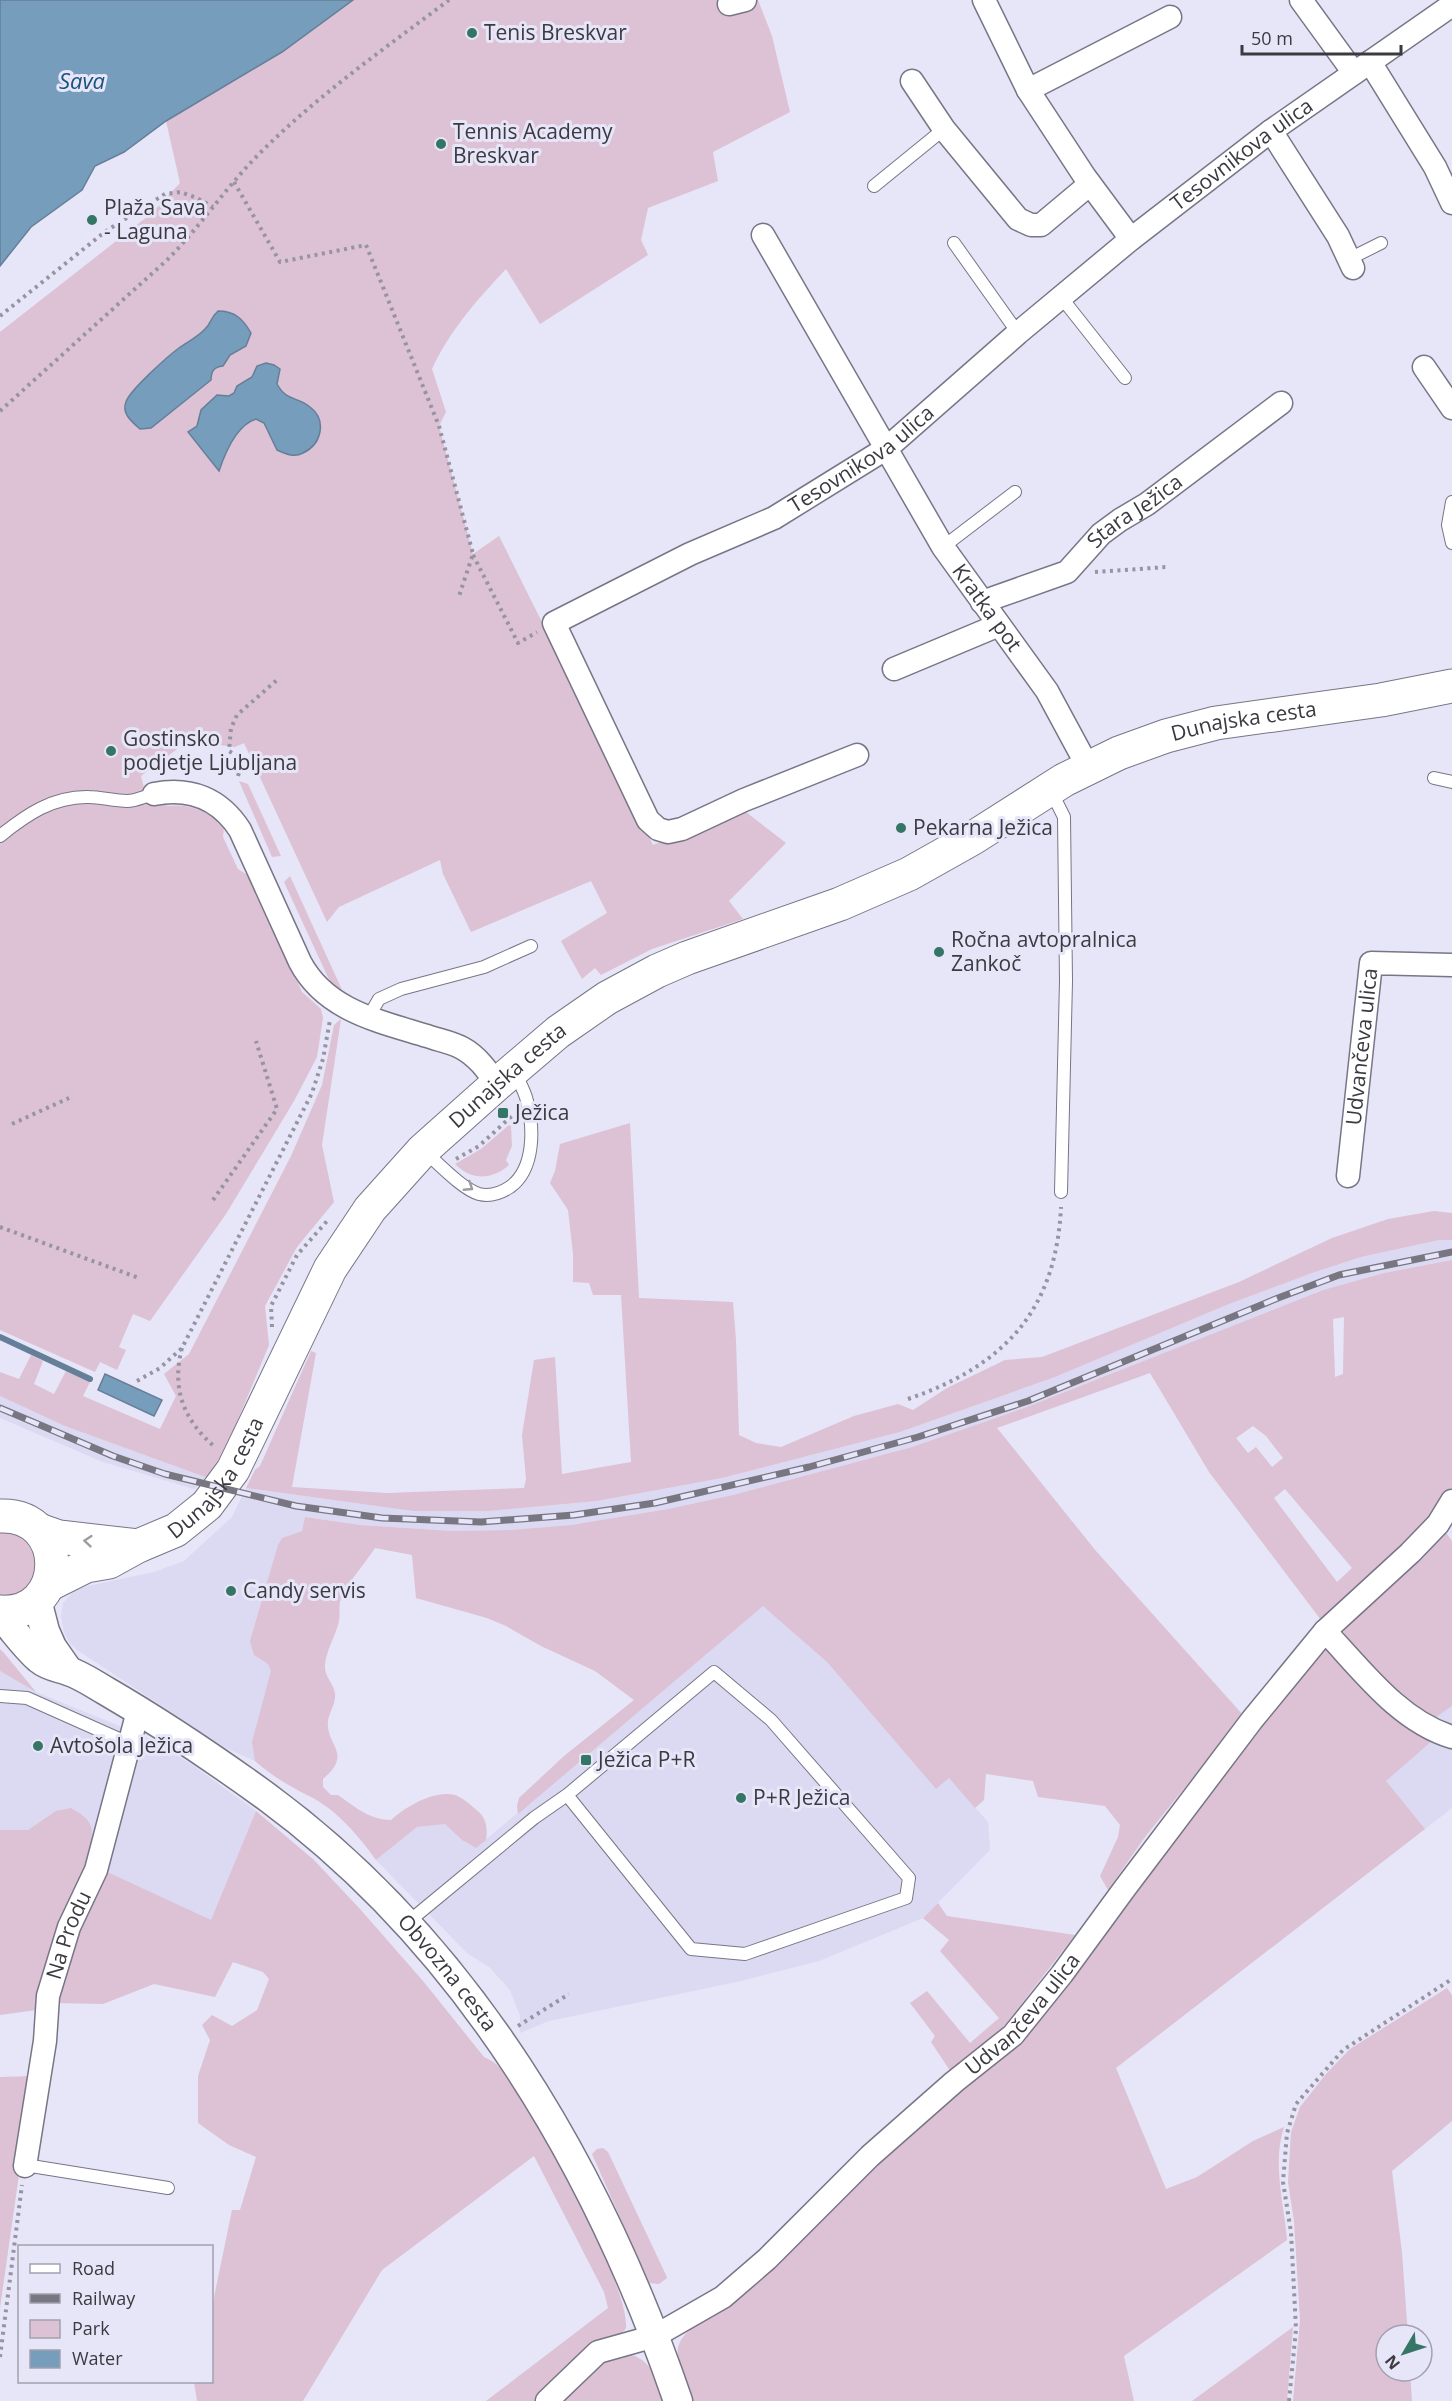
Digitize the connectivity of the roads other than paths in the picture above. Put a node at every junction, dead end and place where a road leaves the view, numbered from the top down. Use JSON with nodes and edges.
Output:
{"nodes":[{"id":1,"x":985,"y":0,"type":"edge"},
{"id":2,"x":1301,"y":0,"type":"edge"},
{"id":3,"x":1452,"y":5,"type":"edge"},
{"id":4,"x":1170,"y":17,"type":"dead end"},
{"id":5,"x":1362,"y":68,"type":"junction"},
{"id":6,"x":912,"y":81,"type":"dead end"},
{"id":7,"x":1028,"y":90,"type":"junction"},
{"id":8,"x":944,"y":129,"type":"junction"},
{"id":9,"x":1271,"y":130,"type":"junction"},
{"id":10,"x":1090,"y":184,"type":"junction"},
{"id":11,"x":874,"y":186,"type":"dead end"},
{"id":12,"x":1452,"y":203,"type":"edge"},
{"id":13,"x":763,"y":235,"type":"dead end"},
{"id":14,"x":1131,"y":239,"type":"junction"},
{"id":15,"x":954,"y":243,"type":"dead end"},
{"id":16,"x":1381,"y":243,"type":"dead end"},
{"id":17,"x":1351,"y":263,"type":"joint"},
{"id":18,"x":1061,"y":297,"type":"junction"},
{"id":19,"x":1018,"y":333,"type":"junction"},
{"id":20,"x":1424,"y":367,"type":"dead end"},
{"id":21,"x":1125,"y":378,"type":"dead end"},
{"id":22,"x":1281,"y":403,"type":"dead end"},
{"id":23,"x":1452,"y":408,"type":"edge"},
{"id":24,"x":886,"y":448,"type":"junction"},
{"id":25,"x":1015,"y":492,"type":"dead end"},
{"id":26,"x":1452,"y":502,"type":"edge"},
{"id":27,"x":1452,"y":543,"type":"edge"},
{"id":28,"x":943,"y":547,"type":"junction"},
{"id":29,"x":982,"y":602,"type":"junction"},
{"id":30,"x":999,"y":625,"type":"junction"},
{"id":31,"x":894,"y":669,"type":"dead end"},
{"id":32,"x":1452,"y":686,"type":"edge"},
{"id":33,"x":857,"y":756,"type":"dead end"},
{"id":34,"x":1088,"y":767,"type":"junction"},
{"id":35,"x":1434,"y":778,"type":"dead end"},
{"id":36,"x":1452,"y":782,"type":"edge"},
{"id":37,"x":1045,"y":791,"type":"junction"},
{"id":38,"x":154,"y":794,"type":"joint"},
{"id":39,"x":0,"y":836,"type":"edge"},
{"id":40,"x":531,"y":946,"type":"dead end"},
{"id":41,"x":1452,"y":965,"type":"edge"},
{"id":42,"x":368,"y":1018,"type":"junction"},
{"id":43,"x":505,"y":1076,"type":"junction"},
{"id":44,"x":438,"y":1155,"type":"junction"},
{"id":45,"x":1348,"y":1176,"type":"dead end"},
{"id":46,"x":1061,"y":1192,"type":"road end"},
{"id":47,"x":1452,"y":1501,"type":"edge"},
{"id":48,"x":0,"y":1516,"type":"edge"},
{"id":49,"x":39,"y":1530,"type":"junction"},
{"id":50,"x":138,"y":1546,"type":"junction"},
{"id":51,"x":43,"y":1592,"type":"junction"},
{"id":52,"x":0,"y":1613,"type":"edge"},
{"id":53,"x":1325,"y":1631,"type":"junction"},
{"id":54,"x":68,"y":1670,"type":"junction"},
{"id":55,"x":0,"y":1696,"type":"edge"},
{"id":56,"x":138,"y":1711,"type":"junction"},
{"id":57,"x":1452,"y":1737,"type":"edge"},
{"id":58,"x":128,"y":1743,"type":"junction"},
{"id":59,"x":567,"y":1795,"type":"junction"},
{"id":60,"x":406,"y":1924,"type":"junction"},
{"id":61,"x":25,"y":2165,"type":"joint"},
{"id":62,"x":168,"y":2188,"type":"dead end"},
{"id":63,"x":655,"y":2336,"type":"junction"},
{"id":64,"x":547,"y":2401,"type":"edge"},
{"id":65,"x":678,"y":2401,"type":"edge"}],
"edges":[{"from":1,"to":7,"type":"street"},
{"from":2,"to":5,"type":"street"},
{"from":3,"to":5,"type":"street","name":"Tesovnikova ulica"},
{"from":4,"to":7,"type":"street"},
{"from":5,"to":9,"type":"street","name":"Tesovnikova ulica"},
{"from":5,"to":12,"type":"street"},
{"from":6,"to":8,"type":"street"},
{"from":7,"to":10,"type":"street"},
{"from":8,"to":10,"type":"street"},
{"from":8,"to":11,"type":"lane"},
{"from":9,"to":14,"type":"street","name":"Tesovnikova ulica"},
{"from":9,"to":17,"type":"street"},
{"from":10,"to":14,"type":"street"},
{"from":13,"to":24,"type":"street","name":"Kratka pot"},
{"from":14,"to":18,"type":"street","name":"Tesovnikova ulica"},
{"from":15,"to":19,"type":"lane"},
{"from":16,"to":17,"type":"lane"},
{"from":18,"to":19,"type":"street","name":"Tesovnikova ulica"},
{"from":18,"to":21,"type":"lane"},
{"from":19,"to":24,"type":"street","name":"Tesovnikova ulica"},
{"from":20,"to":23,"type":"street"},
{"from":22,"to":29,"type":"street","name":"Stara Ježica"},
{"from":24,"to":28,"type":"street","name":"Kratka pot"},
{"from":24,"to":33,"type":"street","name":"Tesovnikova ulica"},
{"from":25,"to":28,"type":"lane"},
{"from":26,"to":27,"type":"lane"},
{"from":28,"to":29,"type":"street","name":"Kratka pot"},
{"from":29,"to":30,"type":"street","name":"Kratka pot"},
{"from":30,"to":31,"type":"street"},
{"from":30,"to":34,"type":"street","name":"Kratka pot"},
{"from":32,"to":34,"type":"main road","name":"Dunajska cesta"},
{"from":34,"to":37,"type":"main road","name":"Dunajska cesta"},
{"from":35,"to":36,"type":"lane"},
{"from":37,"to":43,"type":"main road","name":"Dunajska cesta"},
{"from":37,"to":46,"type":"lane"},
{"from":38,"to":39,"type":"lane"},
{"from":38,"to":42,"type":"street"},
{"from":40,"to":42,"type":"lane"},
{"from":41,"to":45,"type":"street","name":"Udvančeva ulica"},
{"from":42,"to":43,"type":"street"},
{"from":43,"to":44,"type":"main road","name":"Dunajska cesta"},
{"from":44,"to":43,"type":"lane","one_way":true},
{"from":44,"to":50,"type":"main road","name":"Dunajska cesta"},
{"from":47,"to":53,"type":"street","name":"Udvančeva ulica"},
{"from":48,"to":49,"type":"main road","name":"Dunajska cesta"},
{"from":50,"to":49,"type":"main road","name":"Dunajska cesta","one_way":true},
{"from":49,"to":51,"type":"main road"},
{"from":50,"to":51,"type":"main road","name":"Dunajska cesta"},
{"from":51,"to":52,"type":"main road","name":"Dunajska cesta"},
{"from":51,"to":54,"type":"street","name":"Obvozna cesta"},
{"from":52,"to":54,"type":"street","name":"Obvozna cesta"},
{"from":53,"to":57,"type":"street"},
{"from":53,"to":63,"type":"street","name":"Udvančeva ulica"},
{"from":54,"to":56,"type":"street","name":"Obvozna cesta"},
{"from":55,"to":58,"type":"lane"},
{"from":56,"to":58,"type":"street","name":"Na Produ"},
{"from":56,"to":60,"type":"street","name":"Obvozna cesta"},
{"from":58,"to":61,"type":"street","name":"Na Produ"},
{"from":59,"to":59,"type":"lane"},
{"from":59,"to":60,"type":"lane"},
{"from":60,"to":63,"type":"street","name":"Obvozna cesta"},
{"from":61,"to":62,"type":"lane"},
{"from":63,"to":64,"type":"street","name":"Udvančeva ulica"},
{"from":63,"to":65,"type":"street","name":"Obvozna cesta"}]}
